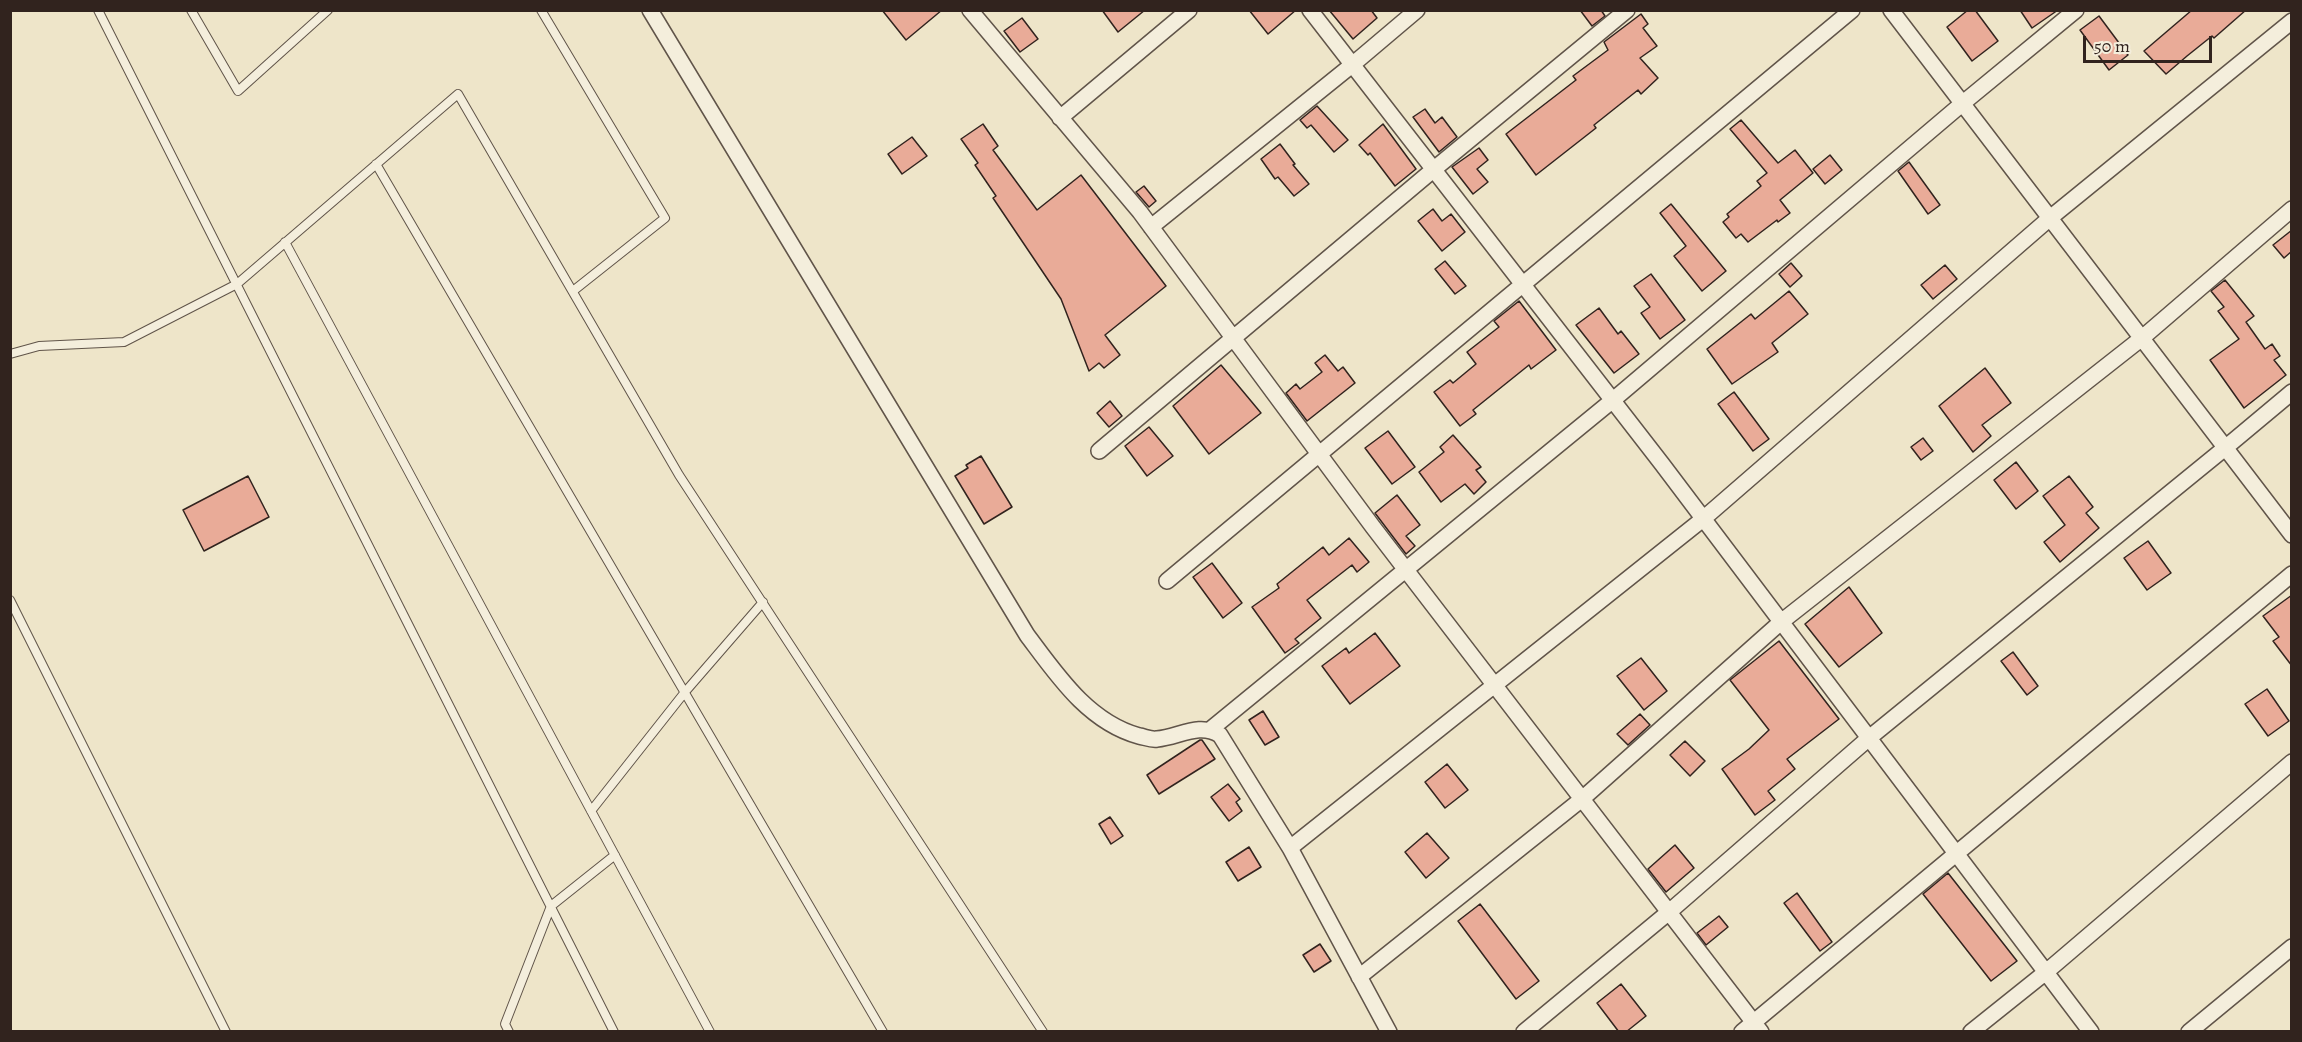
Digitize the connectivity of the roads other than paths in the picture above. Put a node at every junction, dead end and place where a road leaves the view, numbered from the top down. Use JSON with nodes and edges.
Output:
{"nodes":[{"id":1,"x":98,"y":10,"type":"edge"},
{"id":2,"x":191,"y":10,"type":"edge"},
{"id":3,"x":328,"y":10,"type":"edge"},
{"id":4,"x":541,"y":10,"type":"edge"},
{"id":5,"x":650,"y":10,"type":"edge"},
{"id":6,"x":970,"y":10,"type":"edge"},
{"id":7,"x":1189,"y":10,"type":"edge"},
{"id":8,"x":1310,"y":10,"type":"edge"},
{"id":9,"x":1417,"y":10,"type":"edge"},
{"id":10,"x":1627,"y":10,"type":"edge"},
{"id":11,"x":1852,"y":10,"type":"edge"},
{"id":12,"x":1891,"y":10,"type":"edge"},
{"id":13,"x":2076,"y":10,"type":"edge"},
{"id":14,"x":2292,"y":21,"type":"edge"},
{"id":15,"x":1352,"y":65,"type":"junction"},
{"id":16,"x":1963,"y":103,"type":"junction"},
{"id":17,"x":1060,"y":118,"type":"junction"},
{"id":18,"x":376,"y":164,"type":"junction"},
{"id":19,"x":1433,"y":170,"type":"junction"},
{"id":20,"x":2292,"y":209,"type":"edge"},
{"id":21,"x":2050,"y":218,"type":"junction"},
{"id":22,"x":1151,"y":227,"type":"junction"},
{"id":23,"x":285,"y":242,"type":"junction"},
{"id":24,"x":237,"y":284,"type":"junction"},
{"id":25,"x":1523,"y":285,"type":"junction"},
{"id":26,"x":573,"y":291,"type":"junction"},
{"id":27,"x":1233,"y":338,"type":"junction"},
{"id":28,"x":2142,"y":338,"type":"junction"},
{"id":29,"x":10,"y":354,"type":"edge"},
{"id":30,"x":2292,"y":392,"type":"edge"},
{"id":31,"x":1613,"y":400,"type":"junction"},
{"id":32,"x":2225,"y":448,"type":"junction"},
{"id":33,"x":1099,"y":451,"type":"dead end"},
{"id":34,"x":1320,"y":454,"type":"junction"},
{"id":35,"x":1703,"y":519,"type":"junction"},
{"id":36,"x":2292,"y":536,"type":"edge"},
{"id":37,"x":1407,"y":571,"type":"junction"},
{"id":38,"x":2292,"y":574,"type":"edge"},
{"id":39,"x":1167,"y":581,"type":"dead end"},
{"id":40,"x":10,"y":600,"type":"edge"},
{"id":41,"x":763,"y":602,"type":"junction"},
{"id":42,"x":1781,"y":622,"type":"junction"},
{"id":43,"x":1494,"y":684,"type":"junction"},
{"id":44,"x":685,"y":693,"type":"junction"},
{"id":45,"x":1211,"y":729,"type":"junction"},
{"id":46,"x":1869,"y":738,"type":"junction"},
{"id":47,"x":2292,"y":762,"type":"edge"},
{"id":48,"x":1582,"y":799,"type":"junction"},
{"id":49,"x":591,"y":811,"type":"junction"},
{"id":50,"x":1290,"y":848,"type":"junction"},
{"id":51,"x":1956,"y":853,"type":"junction"},
{"id":52,"x":615,"y":855,"type":"junction"},
{"id":53,"x":551,"y":906,"type":"junction"},
{"id":54,"x":1669,"y":912,"type":"junction"},
{"id":55,"x":2292,"y":947,"type":"edge"},
{"id":56,"x":2046,"y":972,"type":"junction"},
{"id":57,"x":1359,"y":977,"type":"junction"},
{"id":58,"x":1752,"y":1028,"type":"edge"},
{"id":59,"x":226,"y":1032,"type":"edge"},
{"id":60,"x":509,"y":1032,"type":"edge"},
{"id":61,"x":614,"y":1032,"type":"edge"},
{"id":62,"x":710,"y":1032,"type":"edge"},
{"id":63,"x":883,"y":1032,"type":"edge"},
{"id":64,"x":1043,"y":1032,"type":"edge"},
{"id":65,"x":1389,"y":1032,"type":"edge"},
{"id":66,"x":1524,"y":1032,"type":"edge"},
{"id":67,"x":1971,"y":1032,"type":"edge"},
{"id":68,"x":2091,"y":1032,"type":"edge"},
{"id":69,"x":2189,"y":1032,"type":"edge"}],
"edges":[{"from":1,"to":24,"type":"lane"},
{"from":2,"to":3,"type":"lane"},
{"from":4,"to":26,"type":"lane"},
{"from":5,"to":45,"type":"street"},
{"from":6,"to":17,"type":"street"},
{"from":7,"to":17,"type":"street"},
{"from":8,"to":15,"type":"street"},
{"from":9,"to":15,"type":"street"},
{"from":10,"to":19,"type":"street"},
{"from":11,"to":25,"type":"street"},
{"from":12,"to":16,"type":"street"},
{"from":13,"to":16,"type":"street"},
{"from":14,"to":21,"type":"street"},
{"from":15,"to":19,"type":"street"},
{"from":15,"to":22,"type":"street"},
{"from":16,"to":21,"type":"street"},
{"from":16,"to":31,"type":"street"},
{"from":17,"to":22,"type":"street"},
{"from":18,"to":23,"type":"lane"},
{"from":18,"to":26,"type":"lane"},
{"from":18,"to":44,"type":"lane"},
{"from":19,"to":25,"type":"street"},
{"from":19,"to":27,"type":"street"},
{"from":20,"to":28,"type":"street"},
{"from":21,"to":28,"type":"street"},
{"from":21,"to":35,"type":"street"},
{"from":22,"to":27,"type":"street"},
{"from":23,"to":24,"type":"lane"},
{"from":23,"to":49,"type":"lane"},
{"from":24,"to":29,"type":"lane"},
{"from":24,"to":53,"type":"lane"},
{"from":25,"to":31,"type":"street"},
{"from":25,"to":34,"type":"street"},
{"from":26,"to":41,"type":"lane"},
{"from":27,"to":33,"type":"street"},
{"from":27,"to":34,"type":"street"},
{"from":28,"to":32,"type":"street"},
{"from":28,"to":42,"type":"street"},
{"from":30,"to":32,"type":"street"},
{"from":31,"to":35,"type":"street"},
{"from":31,"to":37,"type":"street"},
{"from":32,"to":36,"type":"street"},
{"from":32,"to":46,"type":"street"},
{"from":34,"to":37,"type":"street"},
{"from":34,"to":39,"type":"street"},
{"from":35,"to":42,"type":"street"},
{"from":35,"to":43,"type":"street"},
{"from":37,"to":43,"type":"street"},
{"from":37,"to":45,"type":"street"},
{"from":38,"to":51,"type":"street"},
{"from":40,"to":59,"type":"lane"},
{"from":41,"to":44,"type":"lane"},
{"from":41,"to":64,"type":"lane"},
{"from":42,"to":46,"type":"street"},
{"from":42,"to":48,"type":"street"},
{"from":43,"to":48,"type":"street"},
{"from":43,"to":50,"type":"street"},
{"from":44,"to":49,"type":"lane"},
{"from":44,"to":63,"type":"lane"},
{"from":45,"to":50,"type":"street"},
{"from":46,"to":51,"type":"street"},
{"from":46,"to":54,"type":"street"},
{"from":47,"to":56,"type":"street"},
{"from":48,"to":54,"type":"street"},
{"from":48,"to":57,"type":"street"},
{"from":49,"to":52,"type":"lane"},
{"from":50,"to":57,"type":"street"},
{"from":51,"to":56,"type":"street"},
{"from":51,"to":58,"type":"street"},
{"from":52,"to":53,"type":"lane"},
{"from":52,"to":62,"type":"lane"},
{"from":53,"to":60,"type":"lane"},
{"from":53,"to":61,"type":"lane"},
{"from":54,"to":58,"type":"street"},
{"from":54,"to":66,"type":"street"},
{"from":55,"to":69,"type":"street"},
{"from":56,"to":67,"type":"street"},
{"from":56,"to":68,"type":"street"},
{"from":57,"to":65,"type":"street"}]}
